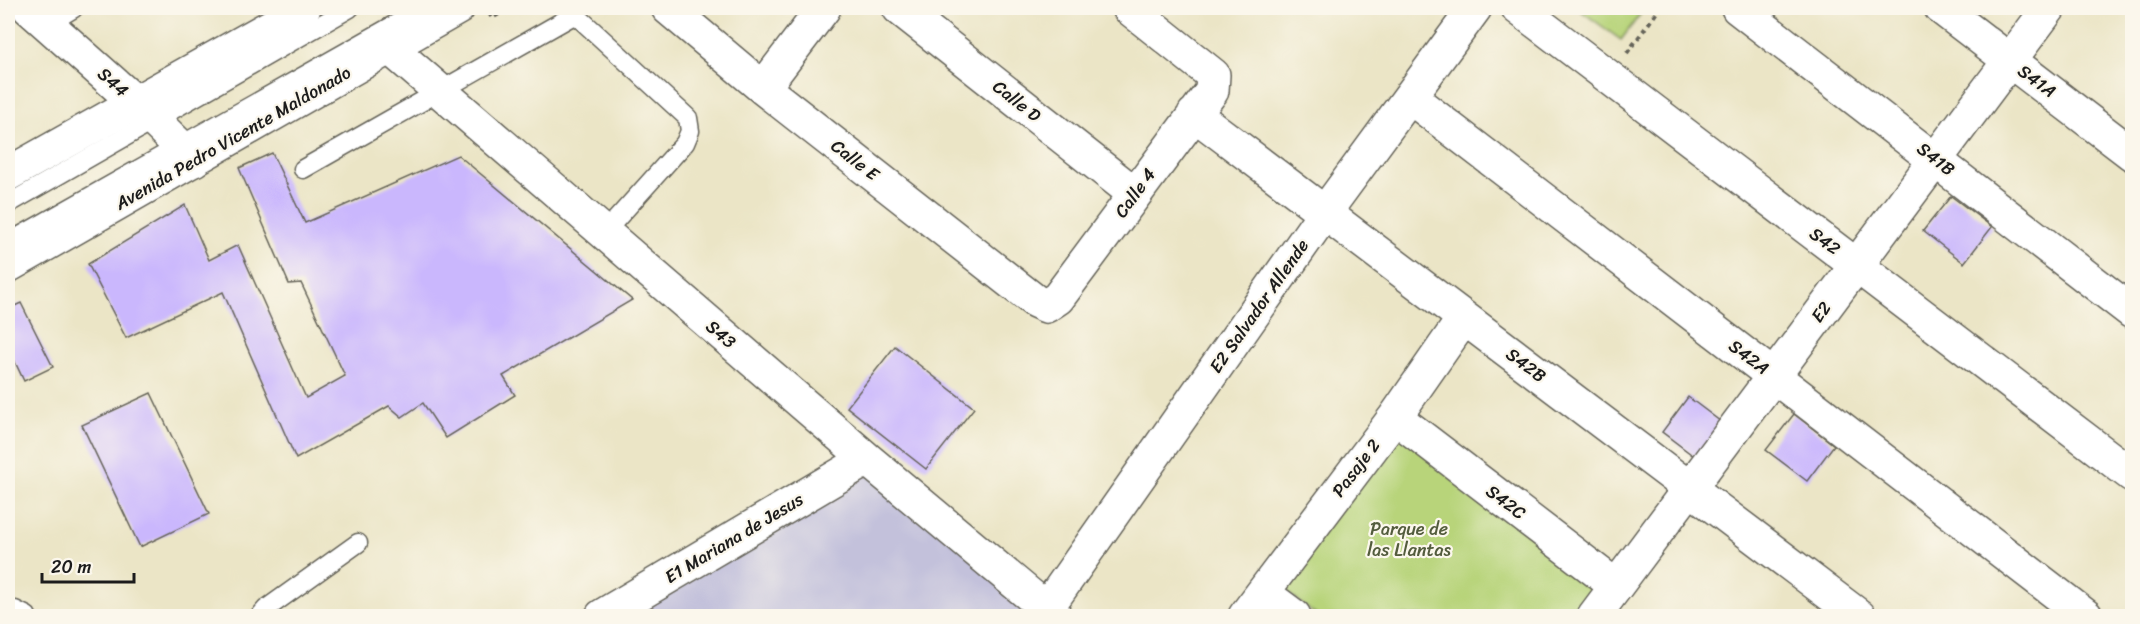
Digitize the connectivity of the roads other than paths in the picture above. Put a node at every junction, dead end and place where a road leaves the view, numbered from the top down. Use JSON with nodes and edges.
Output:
{"nodes":[{"id":1,"x":304,"y":8,"type":"edge"},
{"id":2,"x":350,"y":8,"type":"edge"},
{"id":3,"x":424,"y":8,"type":"edge"},
{"id":4,"x":458,"y":8,"type":"edge"},
{"id":5,"x":668,"y":8,"type":"edge"},
{"id":6,"x":824,"y":8,"type":"edge"},
{"id":7,"x":898,"y":8,"type":"edge"},
{"id":8,"x":1130,"y":8,"type":"edge"},
{"id":9,"x":1475,"y":8,"type":"edge"},
{"id":10,"x":1518,"y":8,"type":"edge"},
{"id":11,"x":1738,"y":8,"type":"edge"},
{"id":12,"x":1941,"y":8,"type":"edge"},
{"id":13,"x":2049,"y":8,"type":"edge"},
{"id":14,"x":50,"y":13,"type":"edge"},
{"id":15,"x":390,"y":48,"type":"junction"},
{"id":16,"x":2009,"y":60,"type":"junction"},
{"id":17,"x":763,"y":88,"type":"junction"},
{"id":18,"x":440,"y":92,"type":"junction"},
{"id":19,"x":1411,"y":98,"type":"junction"},
{"id":20,"x":145,"y":111,"type":"junction"},
{"id":21,"x":1194,"y":114,"type":"junction"},
{"id":22,"x":187,"y":153,"type":"junction"},
{"id":23,"x":2133,"y":154,"type":"edge"},
{"id":24,"x":1935,"y":159,"type":"junction"},
{"id":25,"x":303,"y":169,"type":"dead end"},
{"id":26,"x":8,"y":174,"type":"edge"},
{"id":27,"x":1135,"y":194,"type":"junction"},
{"id":28,"x":8,"y":204,"type":"edge"},
{"id":29,"x":1325,"y":212,"type":"junction"},
{"id":30,"x":604,"y":233,"type":"junction"},
{"id":31,"x":8,"y":243,"type":"edge"},
{"id":32,"x":1856,"y":265,"type":"junction"},
{"id":33,"x":8,"y":266,"type":"edge"},
{"id":34,"x":1046,"y":306,"type":"joint"},
{"id":35,"x":2133,"y":312,"type":"edge"},
{"id":36,"x":1464,"y":318,"type":"junction"},
{"id":37,"x":1774,"y":376,"type":"junction"},
{"id":38,"x":1395,"y":417,"type":"junction"},
{"id":39,"x":867,"y":459,"type":"junction"},
{"id":40,"x":2133,"y":475,"type":"edge"},
{"id":41,"x":1689,"y":488,"type":"junction"},
{"id":42,"x":358,"y":543,"type":"dead end"},
{"id":43,"x":1616,"y":586,"type":"junction"},
{"id":44,"x":1254,"y":605,"type":"edge"},
{"id":45,"x":8,"y":612,"type":"edge"},
{"id":46,"x":1845,"y":612,"type":"edge"},
{"id":47,"x":1051,"y":613,"type":"edge"},
{"id":48,"x":27,"y":616,"type":"edge"},
{"id":49,"x":260,"y":616,"type":"edge"},
{"id":50,"x":602,"y":616,"type":"edge"},
{"id":51,"x":1294,"y":616,"type":"edge"},
{"id":52,"x":1594,"y":616,"type":"edge"},
{"id":53,"x":2086,"y":616,"type":"edge"}],
"edges":[{"from":1,"to":20,"type":"street"},
{"from":2,"to":20,"type":"lane"},
{"from":3,"to":22,"type":"lane"},
{"from":4,"to":15,"type":"street","name":"Avenida Pedro Vicente Maldonado"},
{"from":5,"to":17,"type":"street","name":"Calle E"},
{"from":6,"to":17,"type":"street"},
{"from":7,"to":27,"type":"street","name":"Calle D"},
{"from":8,"to":21,"type":"street","name":"Calle 4"},
{"from":9,"to":19,"type":"street","name":"E2 Salvador Allende"},
{"from":10,"to":32,"type":"street","name":"S42"},
{"from":11,"to":24,"type":"street","name":"S41B"},
{"from":12,"to":16,"type":"street","name":"S41A"},
{"from":13,"to":16,"type":"street","name":"E2"},
{"from":14,"to":20,"type":"street","name":"S44"},
{"from":15,"to":18,"type":"street","name":"S43"},
{"from":15,"to":22,"type":"street","name":"Avenida Pedro Vicente Maldonado"},
{"from":16,"to":23,"type":"street","name":"S41A"},
{"from":16,"to":24,"type":"street","name":"E2"},
{"from":17,"to":34,"type":"street","name":"Calle E"},
{"from":18,"to":25,"type":"lane"},
{"from":18,"to":30,"type":"street","name":"S43"},
{"from":18,"to":30,"type":"lane"},
{"from":19,"to":29,"type":"street","name":"E2 Salvador Allende"},
{"from":19,"to":37,"type":"street","name":"S42A"},
{"from":20,"to":22,"type":"street","name":"S44"},
{"from":20,"to":26,"type":"street"},
{"from":20,"to":28,"type":"lane"},
{"from":21,"to":27,"type":"street","name":"Calle 4"},
{"from":21,"to":29,"type":"street","name":"S42B"},
{"from":22,"to":31,"type":"lane"},
{"from":22,"to":33,"type":"street","name":"Avenida Pedro Vicente Maldonado"},
{"from":24,"to":32,"type":"street","name":"E2"},
{"from":24,"to":35,"type":"street","name":"S41B"},
{"from":27,"to":34,"type":"street","name":"Calle 4"},
{"from":29,"to":36,"type":"street","name":"S42B"},
{"from":29,"to":47,"type":"street","name":"E2 Salvador Allende"},
{"from":30,"to":39,"type":"street","name":"S43"},
{"from":32,"to":37,"type":"street","name":"E2"},
{"from":32,"to":40,"type":"street","name":"S42"},
{"from":36,"to":38,"type":"street","name":"Pasaje 2"},
{"from":36,"to":41,"type":"street","name":"S42B"},
{"from":37,"to":41,"type":"street","name":"E2"},
{"from":37,"to":53,"type":"street","name":"S42A"},
{"from":38,"to":43,"type":"street","name":"S42C"},
{"from":38,"to":44,"type":"street","name":"Pasaje 2"},
{"from":39,"to":47,"type":"street","name":"S43"},
{"from":39,"to":50,"type":"street","name":"E1 Mariana de Jesus"},
{"from":41,"to":43,"type":"street","name":"E2"},
{"from":41,"to":46,"type":"street","name":"S42B"},
{"from":42,"to":49,"type":"lane"},
{"from":43,"to":52,"type":"street","name":"E2"},
{"from":44,"to":51,"type":"street"},
{"from":45,"to":48,"type":"lane"}]}
